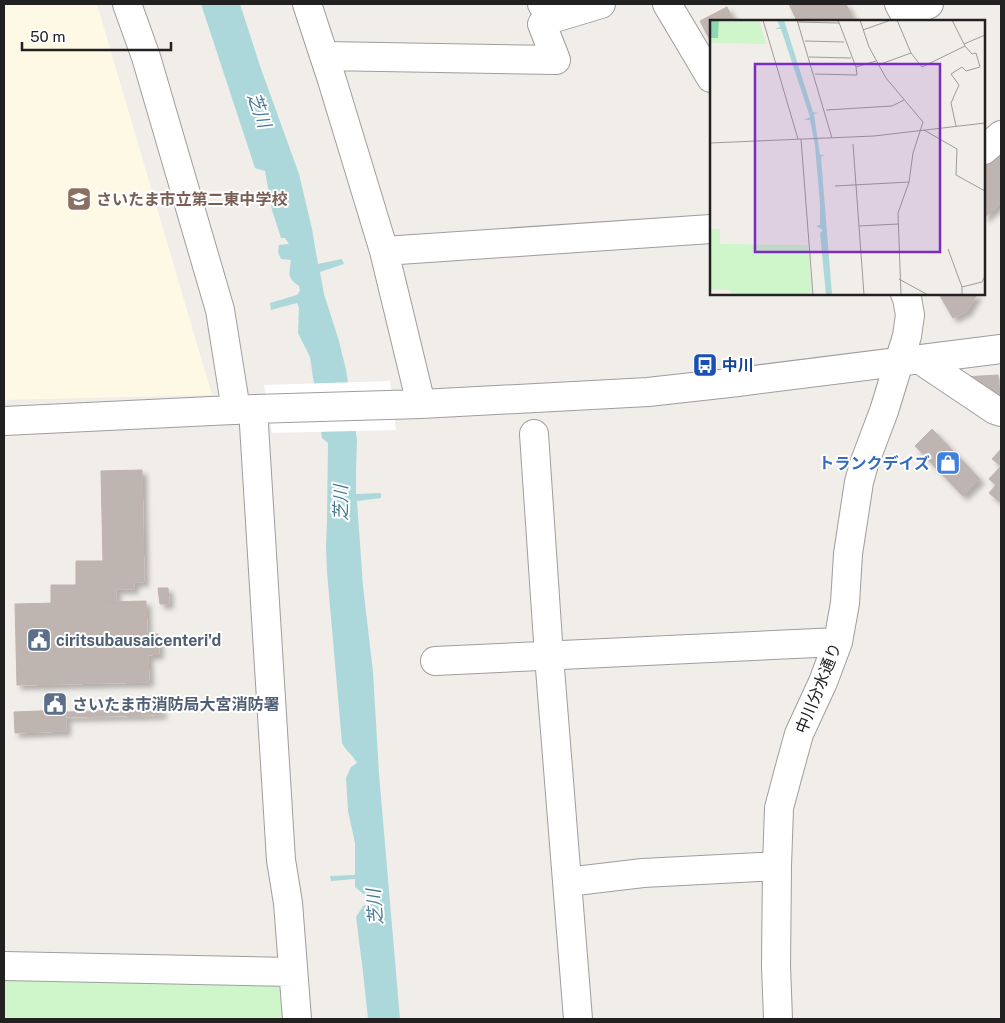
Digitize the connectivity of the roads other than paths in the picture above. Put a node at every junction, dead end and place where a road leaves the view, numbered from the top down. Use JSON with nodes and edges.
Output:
{"nodes":[{"id":1,"x":127,"y":4,"type":"edge"},
{"id":2,"x":307,"y":4,"type":"edge"},
{"id":3,"x":601,"y":4,"type":"edge"},
{"id":4,"x":899,"y":4,"type":"edge"},
{"id":5,"x":929,"y":4,"type":"edge"},
{"id":6,"x":670,"y":5,"type":"edge"},
{"id":7,"x":546,"y":11,"type":"edge"},
{"id":8,"x":324,"y":56,"type":"junction"},
{"id":9,"x":710,"y":76,"type":"edge"},
{"id":10,"x":1001,"y":135,"type":"edge"},
{"id":11,"x":985,"y":149,"type":"edge"},
{"id":12,"x":710,"y":228,"type":"edge"},
{"id":13,"x":384,"y":251,"type":"junction"},
{"id":14,"x":906,"y":295,"type":"edge"},
{"id":15,"x":1001,"y":350,"type":"edge"},
{"id":16,"x":909,"y":361,"type":"junction"},
{"id":17,"x":410,"y":405,"type":"junction"},
{"id":18,"x":252,"y":409,"type":"junction"},
{"id":19,"x":1001,"y":412,"type":"edge"},
{"id":20,"x":4,"y":421,"type":"edge"},
{"id":21,"x":534,"y":434,"type":"dead end"},
{"id":22,"x":838,"y":642,"type":"junction"},
{"id":23,"x":549,"y":656,"type":"junction"},
{"id":24,"x":435,"y":660,"type":"dead end"},
{"id":25,"x":777,"y":866,"type":"junction"},
{"id":26,"x":567,"y":882,"type":"junction"},
{"id":27,"x":4,"y":966,"type":"edge"},
{"id":28,"x":293,"y":972,"type":"junction"},
{"id":29,"x":297,"y":1019,"type":"edge"},
{"id":30,"x":578,"y":1019,"type":"edge"},
{"id":31,"x":778,"y":1019,"type":"edge"}],
"edges":[{"from":1,"to":18,"type":"street"},
{"from":2,"to":8,"type":"street"},
{"from":3,"to":7,"type":"street"},
{"from":4,"to":5,"type":"street"},
{"from":6,"to":9,"type":"street"},
{"from":7,"to":8,"type":"street"},
{"from":8,"to":13,"type":"street"},
{"from":10,"to":11,"type":"street"},
{"from":12,"to":13,"type":"street"},
{"from":13,"to":17,"type":"street"},
{"from":14,"to":16,"type":"street","name":"中川分水通り"},
{"from":15,"to":16,"type":"street"},
{"from":16,"to":17,"type":"street"},
{"from":16,"to":19,"type":"street"},
{"from":16,"to":22,"type":"street","name":"中川分水通り"},
{"from":17,"to":18,"type":"street"},
{"from":18,"to":20,"type":"street"},
{"from":18,"to":28,"type":"street"},
{"from":21,"to":23,"type":"street"},
{"from":22,"to":23,"type":"street"},
{"from":22,"to":25,"type":"street","name":"中川分水通り"},
{"from":23,"to":24,"type":"street"},
{"from":23,"to":26,"type":"street"},
{"from":25,"to":26,"type":"street"},
{"from":25,"to":31,"type":"street","name":"中川分水通り"},
{"from":26,"to":30,"type":"street"},
{"from":27,"to":28,"type":"street"},
{"from":28,"to":29,"type":"street"}]}
